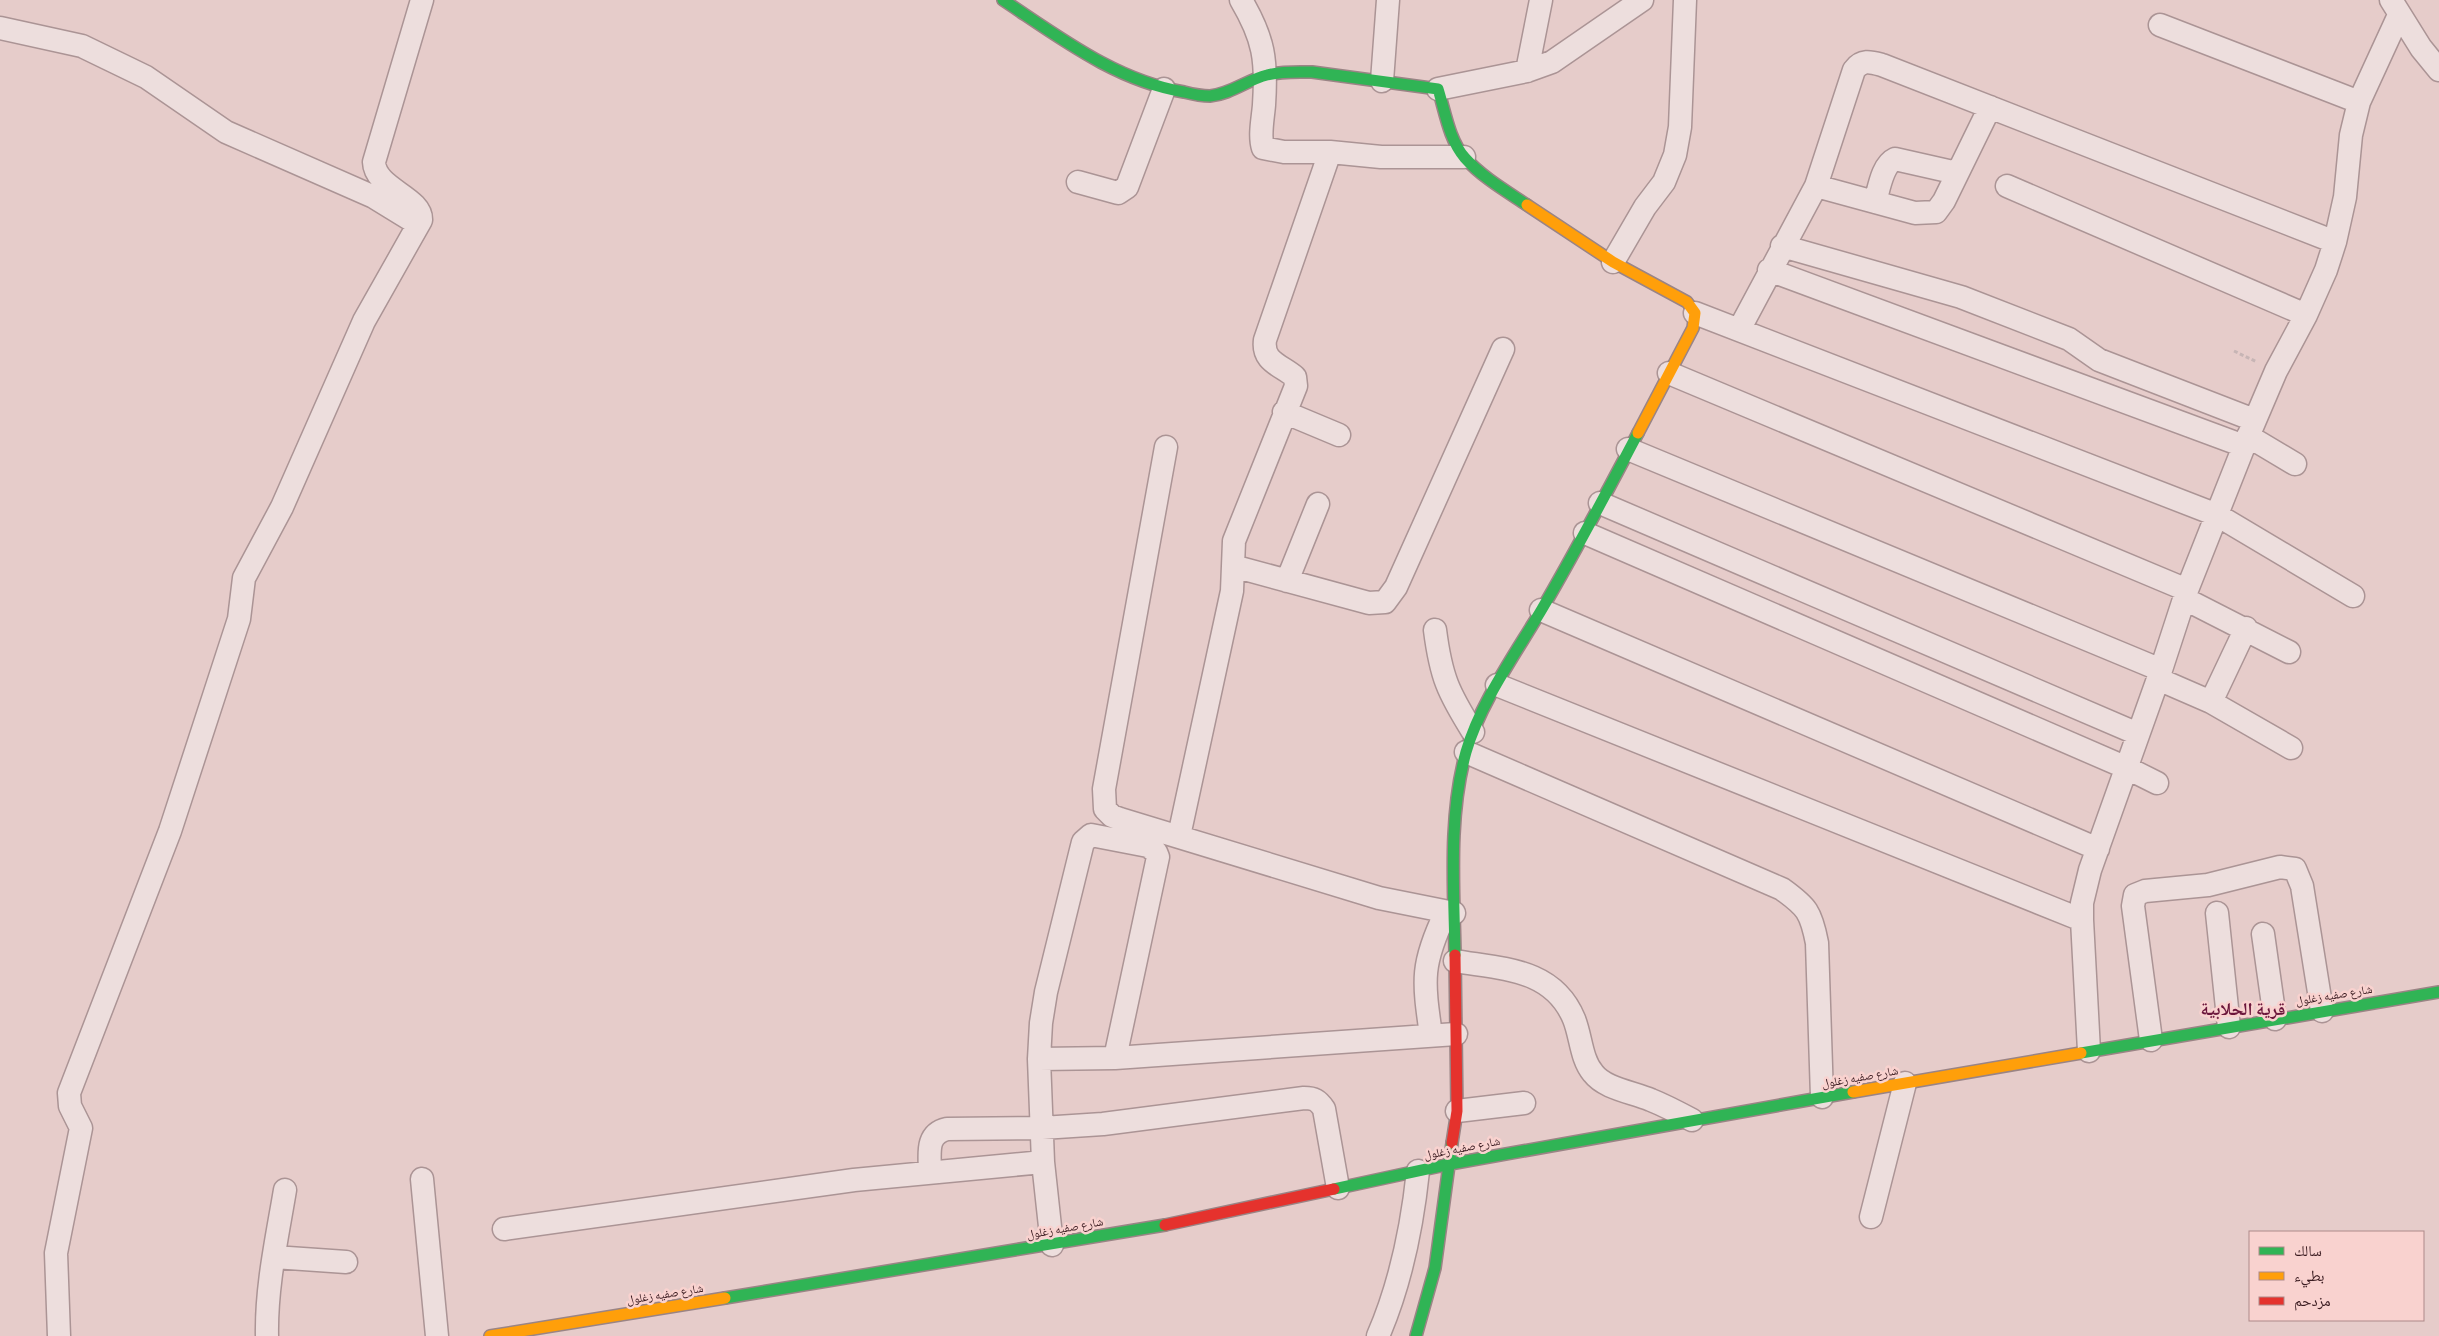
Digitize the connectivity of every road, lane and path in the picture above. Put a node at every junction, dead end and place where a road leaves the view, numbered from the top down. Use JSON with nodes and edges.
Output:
{"nodes":[{"id":1,"x":422,"y":0,"type":"edge"},
{"id":2,"x":1003,"y":0,"type":"edge"},
{"id":3,"x":1241,"y":0,"type":"edge"},
{"id":4,"x":1388,"y":0,"type":"edge"},
{"id":5,"x":1541,"y":0,"type":"edge"},
{"id":6,"x":1642,"y":0,"type":"edge"},
{"id":7,"x":1685,"y":0,"type":"edge"},
{"id":8,"x":2395,"y":8,"type":"edge"},
{"id":9,"x":2160,"y":25,"type":"dead end"},
{"id":10,"x":0,"y":28,"type":"edge"},
{"id":11,"x":2439,"y":70,"type":"edge"},
{"id":12,"x":1527,"y":71,"type":"junction"},
{"id":13,"x":1266,"y":75,"type":"junction"},
{"id":14,"x":1382,"y":81,"type":"junction"},
{"id":15,"x":1164,"y":89,"type":"junction"},
{"id":16,"x":1438,"y":89,"type":"junction"},
{"id":17,"x":2359,"y":102,"type":"junction"},
{"id":18,"x":1990,"y":107,"type":"junction"},
{"id":19,"x":1330,"y":152,"type":"junction"},
{"id":20,"x":1464,"y":157,"type":"junction"},
{"id":21,"x":1957,"y":173,"type":"junction"},
{"id":22,"x":1078,"y":182,"type":"dead end"},
{"id":23,"x":1816,"y":186,"type":"junction"},
{"id":24,"x":2007,"y":186,"type":"dead end"},
{"id":25,"x":1874,"y":202,"type":"junction"},
{"id":26,"x":419,"y":224,"type":"junction"},
{"id":27,"x":2335,"y":242,"type":"junction"},
{"id":28,"x":1782,"y":246,"type":"junction"},
{"id":29,"x":1613,"y":262,"type":"junction"},
{"id":30,"x":1769,"y":270,"type":"junction"},
{"id":31,"x":1696,"y":313,"type":"junction"},
{"id":32,"x":2306,"y":314,"type":"junction"},
{"id":33,"x":1740,"y":328,"type":"junction"},
{"id":34,"x":2084,"y":348,"type":"junction"},
{"id":35,"x":1503,"y":349,"type":"dead end"},
{"id":36,"x":1669,"y":373,"type":"junction"},
{"id":37,"x":2070,"y":382,"type":"junction"},
{"id":38,"x":1284,"y":412,"type":"junction"},
{"id":39,"x":2248,"y":434,"type":"junction"},
{"id":40,"x":1339,"y":435,"type":"dead end"},
{"id":41,"x":1166,"y":447,"type":"dead end"},
{"id":42,"x":1628,"y":449,"type":"junction"},
{"id":43,"x":2295,"y":464,"type":"dead end"},
{"id":44,"x":1600,"y":503,"type":"junction"},
{"id":45,"x":1318,"y":504,"type":"dead end"},
{"id":46,"x":2217,"y":515,"type":"junction"},
{"id":47,"x":1585,"y":533,"type":"junction"},
{"id":48,"x":1233,"y":566,"type":"junction"},
{"id":49,"x":1287,"y":580,"type":"junction"},
{"id":50,"x":2186,"y":594,"type":"junction"},
{"id":51,"x":2353,"y":596,"type":"dead end"},
{"id":52,"x":1541,"y":610,"type":"junction"},
{"id":53,"x":2246,"y":628,"type":"junction"},
{"id":54,"x":1435,"y":630,"type":"dead end"},
{"id":55,"x":2289,"y":652,"type":"dead end"},
{"id":56,"x":2160,"y":675,"type":"junction"},
{"id":57,"x":1496,"y":685,"type":"junction"},
{"id":58,"x":2211,"y":702,"type":"junction"},
{"id":59,"x":2138,"y":734,"type":"junction"},
{"id":60,"x":1469,"y":742,"type":"junction"},
{"id":61,"x":2291,"y":748,"type":"dead end"},
{"id":62,"x":2127,"y":768,"type":"junction"},
{"id":63,"x":2157,"y":783,"type":"dead end"},
{"id":64,"x":1178,"y":836,"type":"junction"},
{"id":65,"x":2098,"y":849,"type":"junction"},
{"id":66,"x":1450,"y":912,"type":"junction"},
{"id":67,"x":2217,"y":914,"type":"dead end"},
{"id":68,"x":2082,"y":920,"type":"junction"},
{"id":69,"x":2263,"y":934,"type":"dead end"},
{"id":70,"x":1454,"y":961,"type":"junction"},
{"id":71,"x":2439,"y":992,"type":"edge"},
{"id":72,"x":2322,"y":1011,"type":"junction"},
{"id":73,"x":2275,"y":1019,"type":"junction"},
{"id":74,"x":2229,"y":1027,"type":"junction"},
{"id":75,"x":1456,"y":1034,"type":"junction"},
{"id":76,"x":1431,"y":1035,"type":"junction"},
{"id":77,"x":2151,"y":1040,"type":"junction"},
{"id":78,"x":2089,"y":1051,"type":"junction"},
{"id":79,"x":1115,"y":1058,"type":"junction"},
{"id":80,"x":1039,"y":1059,"type":"junction"},
{"id":81,"x":1905,"y":1083,"type":"junction"},
{"id":82,"x":1822,"y":1097,"type":"junction"},
{"id":83,"x":1524,"y":1103,"type":"dead end"},
{"id":84,"x":1457,"y":1111,"type":"junction"},
{"id":85,"x":1692,"y":1120,"type":"junction"},
{"id":86,"x":1042,"y":1128,"type":"junction"},
{"id":87,"x":1043,"y":1162,"type":"junction"},
{"id":88,"x":1450,"y":1164,"type":"junction"},
{"id":89,"x":1418,"y":1171,"type":"junction"},
{"id":90,"x":930,"y":1172,"type":"junction"},
{"id":91,"x":422,"y":1179,"type":"dead end"},
{"id":92,"x":1338,"y":1188,"type":"junction"},
{"id":93,"x":285,"y":1190,"type":"dead end"},
{"id":94,"x":1871,"y":1217,"type":"dead end"},
{"id":95,"x":504,"y":1229,"type":"dead end"},
{"id":96,"x":1052,"y":1245,"type":"junction"},
{"id":97,"x":274,"y":1258,"type":"junction"},
{"id":98,"x":346,"y":1262,"type":"dead end"},
{"id":99,"x":59,"y":1336,"type":"edge"},
{"id":100,"x":267,"y":1336,"type":"edge"},
{"id":101,"x":437,"y":1336,"type":"edge"},
{"id":102,"x":490,"y":1336,"type":"edge"},
{"id":103,"x":1378,"y":1336,"type":"edge"},
{"id":104,"x":1416,"y":1336,"type":"edge"}],
"edges":[{"from":1,"to":26,"type":"street"},
{"from":2,"to":15,"type":"street"},
{"from":3,"to":13,"type":"street"},
{"from":4,"to":14,"type":"street"},
{"from":5,"to":12,"type":"street"},
{"from":6,"to":12,"type":"street"},
{"from":7,"to":29,"type":"street"},
{"from":8,"to":11,"type":"street"},
{"from":8,"to":17,"type":"street"},
{"from":9,"to":17,"type":"street"},
{"from":10,"to":26,"type":"street"},
{"from":12,"to":16,"type":"street"},
{"from":13,"to":14,"type":"street"},
{"from":13,"to":15,"type":"street"},
{"from":13,"to":19,"type":"street"},
{"from":14,"to":16,"type":"street"},
{"from":15,"to":22,"type":"street"},
{"from":16,"to":20,"type":"street"},
{"from":17,"to":27,"type":"street"},
{"from":18,"to":21,"type":"street"},
{"from":18,"to":23,"type":"street"},
{"from":18,"to":27,"type":"street"},
{"from":19,"to":20,"type":"street"},
{"from":19,"to":38,"type":"street"},
{"from":20,"to":29,"type":"street"},
{"from":21,"to":25,"type":"street"},
{"from":21,"to":25,"type":"street"},
{"from":23,"to":25,"type":"street"},
{"from":23,"to":28,"type":"street"},
{"from":24,"to":32,"type":"street"},
{"from":26,"to":99,"type":"street"},
{"from":27,"to":32,"type":"street"},
{"from":28,"to":30,"type":"street"},
{"from":28,"to":34,"type":"street"},
{"from":29,"to":31,"type":"street"},
{"from":30,"to":33,"type":"street"},
{"from":30,"to":37,"type":"street"},
{"from":31,"to":33,"type":"street"},
{"from":31,"to":36,"type":"street"},
{"from":32,"to":39,"type":"street"},
{"from":33,"to":46,"type":"street"},
{"from":34,"to":37,"type":"street"},
{"from":34,"to":39,"type":"street"},
{"from":35,"to":49,"type":"street"},
{"from":36,"to":42,"type":"street"},
{"from":36,"to":50,"type":"street"},
{"from":37,"to":39,"type":"street"},
{"from":38,"to":40,"type":"street"},
{"from":38,"to":48,"type":"street"},
{"from":39,"to":43,"type":"street"},
{"from":39,"to":46,"type":"street"},
{"from":41,"to":64,"type":"street"},
{"from":42,"to":44,"type":"street"},
{"from":42,"to":56,"type":"street"},
{"from":44,"to":47,"type":"street"},
{"from":44,"to":59,"type":"street"},
{"from":45,"to":49,"type":"street"},
{"from":46,"to":50,"type":"street"},
{"from":46,"to":51,"type":"street"},
{"from":47,"to":52,"type":"street"},
{"from":47,"to":62,"type":"street"},
{"from":48,"to":49,"type":"street"},
{"from":48,"to":64,"type":"street"},
{"from":50,"to":53,"type":"street"},
{"from":50,"to":56,"type":"street"},
{"from":52,"to":57,"type":"street"},
{"from":52,"to":65,"type":"street"},
{"from":53,"to":55,"type":"street"},
{"from":53,"to":58,"type":"street"},
{"from":54,"to":60,"type":"street"},
{"from":56,"to":58,"type":"street"},
{"from":56,"to":59,"type":"street"},
{"from":57,"to":60,"type":"street"},
{"from":57,"to":68,"type":"street"},
{"from":58,"to":61,"type":"street"},
{"from":59,"to":62,"type":"street"},
{"from":60,"to":66,"type":"street"},
{"from":60,"to":82,"type":"street"},
{"from":62,"to":63,"type":"street"},
{"from":62,"to":65,"type":"street"},
{"from":64,"to":66,"type":"street"},
{"from":65,"to":68,"type":"street"},
{"from":66,"to":70,"type":"street"},
{"from":66,"to":76,"type":"street"},
{"from":67,"to":74,"type":"street"},
{"from":68,"to":78,"type":"street"},
{"from":69,"to":73,"type":"street"},
{"from":70,"to":75,"type":"street"},
{"from":70,"to":85,"type":"street"},
{"from":71,"to":72,"type":"street","name":"شارع صفيه زغلول"},
{"from":72,"to":73,"type":"street","name":"شارع صفيه زغلول"},
{"from":72,"to":77,"type":"street"},
{"from":73,"to":74,"type":"street","name":"شارع صفيه زغلول"},
{"from":74,"to":77,"type":"street","name":"شارع صفيه زغلول"},
{"from":75,"to":76,"type":"street"},
{"from":75,"to":84,"type":"street"},
{"from":76,"to":79,"type":"street"},
{"from":77,"to":78,"type":"street","name":"شارع صفيه زغلول"},
{"from":78,"to":81,"type":"street","name":"شارع صفيه زغلول"},
{"from":79,"to":80,"type":"street"},
{"from":79,"to":80,"type":"street"},
{"from":80,"to":86,"type":"street"},
{"from":81,"to":82,"type":"street","name":"شارع صفيه زغلول"},
{"from":81,"to":94,"type":"street"},
{"from":82,"to":85,"type":"street","name":"شارع صفيه زغلول"},
{"from":83,"to":84,"type":"street"},
{"from":84,"to":88,"type":"street"},
{"from":85,"to":88,"type":"street","name":"شارع صفيه زغلول"},
{"from":86,"to":87,"type":"street"},
{"from":86,"to":90,"type":"street"},
{"from":86,"to":92,"type":"street"},
{"from":87,"to":90,"type":"street"},
{"from":87,"to":96,"type":"street"},
{"from":88,"to":89,"type":"street","name":"شارع صفيه زغلول"},
{"from":88,"to":104,"type":"street"},
{"from":89,"to":92,"type":"street","name":"شارع صفيه زغلول"},
{"from":89,"to":103,"type":"street"},
{"from":90,"to":95,"type":"street"},
{"from":91,"to":101,"type":"street"},
{"from":92,"to":96,"type":"street","name":"شارع صفيه زغلول"},
{"from":93,"to":97,"type":"street"},
{"from":96,"to":102,"type":"street","name":"شارع صفيه زغلول"},
{"from":97,"to":98,"type":"street"},
{"from":97,"to":100,"type":"street"}]}
